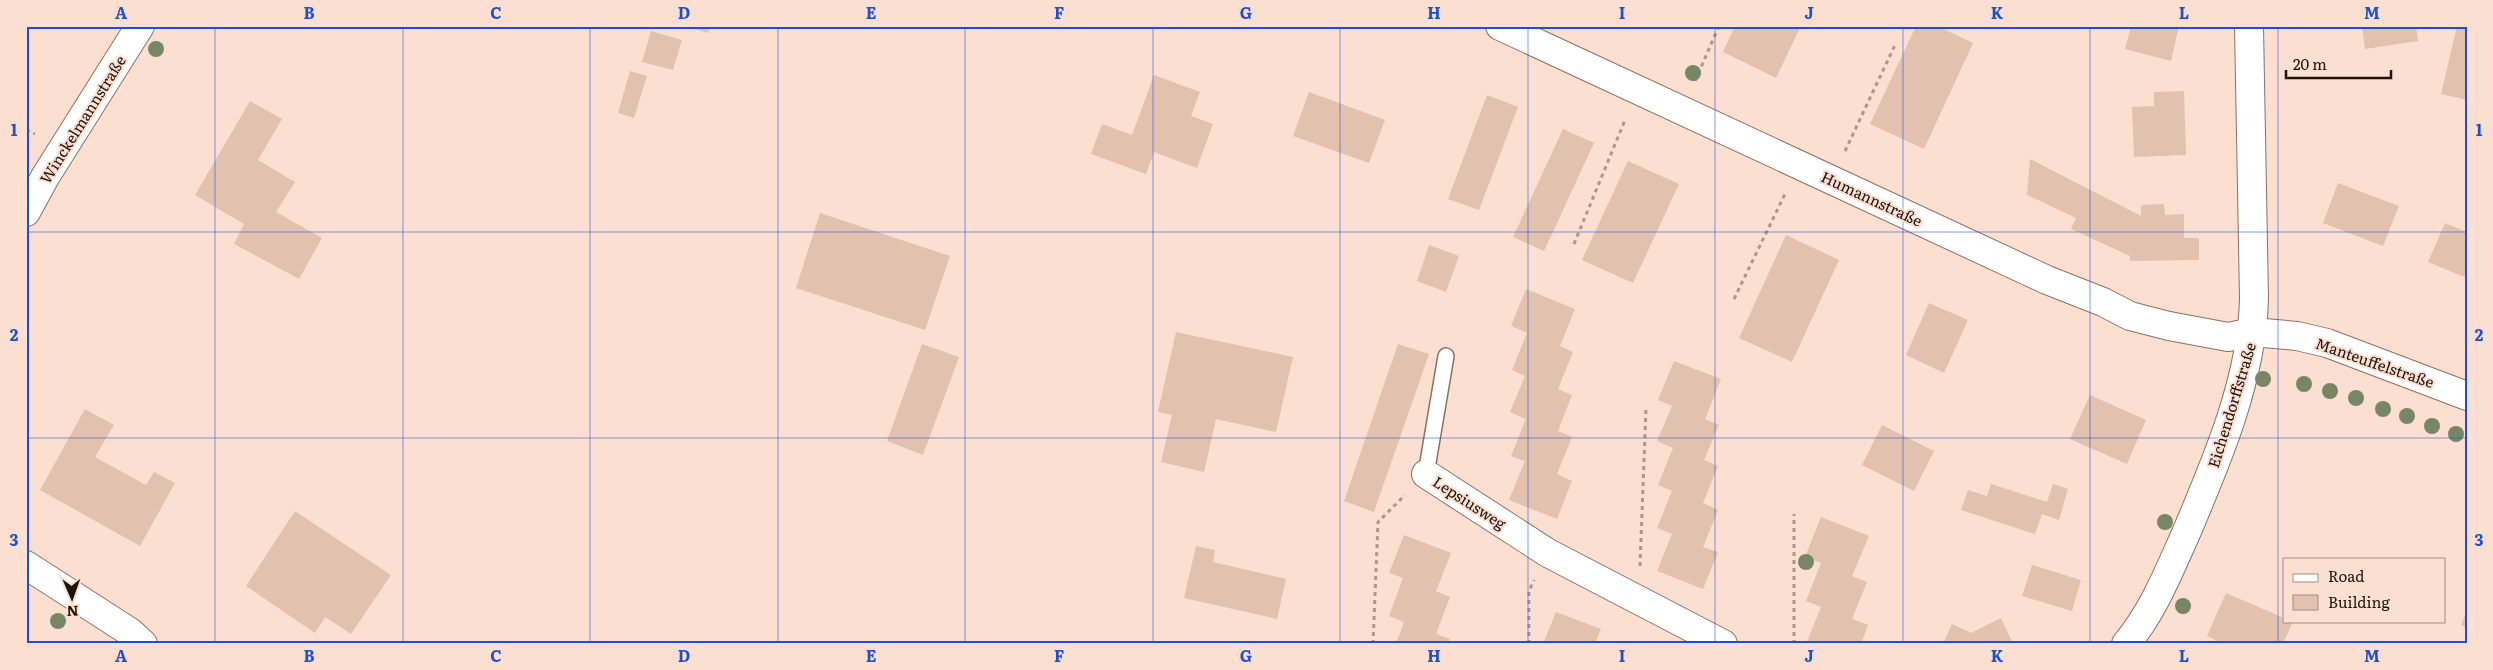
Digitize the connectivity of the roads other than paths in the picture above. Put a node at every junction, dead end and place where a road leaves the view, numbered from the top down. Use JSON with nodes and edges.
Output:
{"nodes":[{"id":1,"x":140,"y":26,"type":"edge"},
{"id":2,"x":1500,"y":26,"type":"edge"},
{"id":3,"x":2249,"y":26,"type":"edge"},
{"id":4,"x":26,"y":212,"type":"edge"},
{"id":5,"x":2253,"y":332,"type":"junction"},
{"id":6,"x":1446,"y":356,"type":"dead end"},
{"id":7,"x":2467,"y":396,"type":"edge"},
{"id":8,"x":1426,"y":474,"type":"joint"},
{"id":9,"x":26,"y":565,"type":"edge"},
{"id":10,"x":143,"y":644,"type":"edge"},
{"id":11,"x":1723,"y":644,"type":"edge"},
{"id":12,"x":2126,"y":644,"type":"edge"}],
"edges":[{"from":1,"to":4,"type":"street","name":"Winckelmannstraße"},
{"from":2,"to":5,"type":"street","name":"Humannstraße"},
{"from":3,"to":5,"type":"street","name":"Eichendorffstraße"},
{"from":5,"to":7,"type":"street","name":"Manteuffelstraße"},
{"from":5,"to":12,"type":"street","name":"Eichendorffstraße"},
{"from":6,"to":8,"type":"lane"},
{"from":8,"to":11,"type":"street","name":"Lepsiusweg"},
{"from":9,"to":10,"type":"street"}]}
